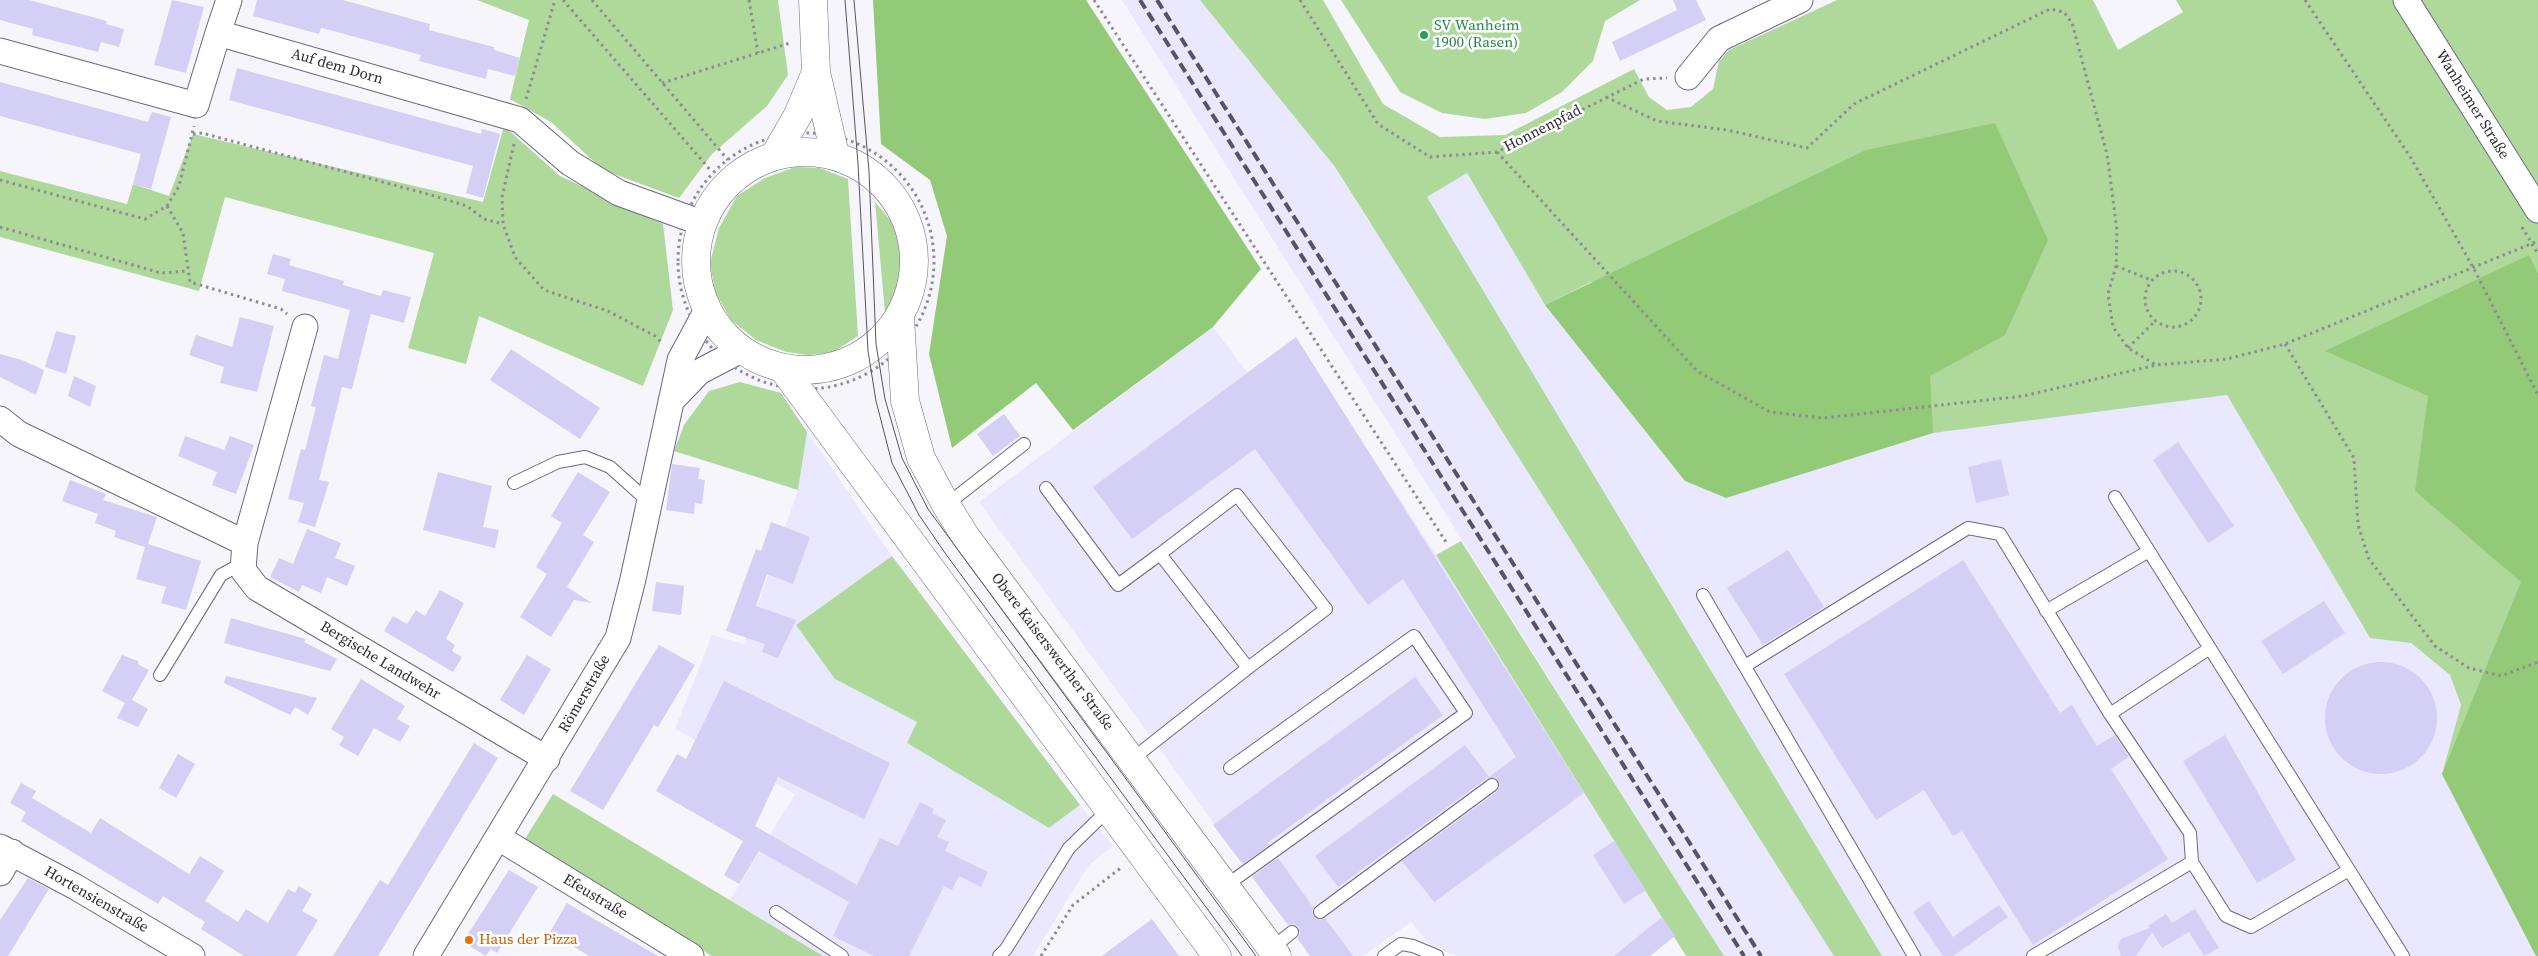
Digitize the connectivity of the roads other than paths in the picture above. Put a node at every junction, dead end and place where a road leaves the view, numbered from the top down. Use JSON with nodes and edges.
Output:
{"nodes":[{"id":1,"x":229,"y":0,"type":"edge"},
{"id":2,"x":813,"y":0,"type":"edge"},
{"id":3,"x":1800,"y":0,"type":"edge"},
{"id":4,"x":2406,"y":0,"type":"edge"},
{"id":5,"x":218,"y":33,"type":"junction"},
{"id":6,"x":0,"y":51,"type":"edge"},
{"id":7,"x":816,"y":72,"type":"junction"},
{"id":8,"x":1688,"y":77,"type":"road end"},
{"id":9,"x":780,"y":146,"type":"junction"},
{"id":10,"x":834,"y":146,"type":"junction"},
{"id":11,"x":2538,"y":210,"type":"edge"},
{"id":12,"x":693,"y":220,"type":"junction"},
{"id":13,"x":900,"y":317,"type":"junction"},
{"id":14,"x":702,"y":319,"type":"junction"},
{"id":15,"x":306,"y":327,"type":"road end"},
{"id":16,"x":741,"y":350,"type":"junction"},
{"id":17,"x":783,"y":368,"type":"junction"},
{"id":18,"x":669,"y":403,"type":"junction"},
{"id":19,"x":0,"y":419,"type":"edge"},
{"id":20,"x":1024,"y":444,"type":"dead end"},
{"id":21,"x":514,"y":483,"type":"dead end"},
{"id":22,"x":1046,"y":488,"type":"dead end"},
{"id":23,"x":2115,"y":497,"type":"dead end"},
{"id":24,"x":649,"y":502,"type":"junction"},
{"id":25,"x":946,"y":504,"type":"junction"},
{"id":26,"x":2149,"y":551,"type":"junction"},
{"id":27,"x":244,"y":553,"type":"junction"},
{"id":28,"x":1160,"y":554,"type":"junction"},
{"id":29,"x":1703,"y":596,"type":"dead end"},
{"id":30,"x":2046,"y":612,"type":"junction"},
{"id":31,"x":2210,"y":648,"type":"junction"},
{"id":32,"x":1744,"y":666,"type":"junction"},
{"id":33,"x":1248,"y":668,"type":"junction"},
{"id":34,"x":160,"y":675,"type":"dead end"},
{"id":35,"x":2110,"y":714,"type":"junction"},
{"id":36,"x":547,"y":759,"type":"junction"},
{"id":37,"x":1131,"y":760,"type":"junction"},
{"id":38,"x":1230,"y":768,"type":"dead end"},
{"id":39,"x":1492,"y":785,"type":"dead end"},
{"id":40,"x":1108,"y":810,"type":"junction"},
{"id":41,"x":498,"y":838,"type":"junction"},
{"id":42,"x":6,"y":849,"type":"edge"},
{"id":43,"x":2192,"y":862,"type":"junction"},
{"id":44,"x":2349,"y":870,"type":"junction"},
{"id":45,"x":0,"y":873,"type":"edge"},
{"id":46,"x":1224,"y":887,"type":"junction"},
{"id":47,"x":776,"y":912,"type":"dead end"},
{"id":48,"x":1320,"y":912,"type":"dead end"},
{"id":49,"x":1292,"y":932,"type":"dead end"},
{"id":50,"x":1274,"y":952,"type":"edge"},
{"id":51,"x":192,"y":956,"type":"edge"},
{"id":52,"x":426,"y":956,"type":"edge"},
{"id":53,"x":691,"y":956,"type":"edge"},
{"id":54,"x":842,"y":956,"type":"edge"},
{"id":55,"x":999,"y":956,"type":"edge"},
{"id":56,"x":1216,"y":956,"type":"edge"},
{"id":57,"x":1384,"y":956,"type":"edge"},
{"id":58,"x":1437,"y":956,"type":"edge"},
{"id":59,"x":1914,"y":956,"type":"edge"},
{"id":60,"x":2033,"y":956,"type":"edge"},
{"id":61,"x":2403,"y":956,"type":"edge"}],
"edges":[{"from":1,"to":5,"type":"street"},
{"from":2,"to":7,"type":"street"},
{"from":3,"to":8,"type":"street"},
{"from":4,"to":11,"type":"street","name":"Wanheimer Straße"},
{"from":5,"to":6,"type":"street"},
{"from":5,"to":12,"type":"street","name":"Auf dem Dorn"},
{"from":7,"to":9,"type":"street"},
{"from":7,"to":10,"type":"street"},
{"from":9,"to":10,"type":"street"},
{"from":9,"to":12,"type":"street"},
{"from":10,"to":13,"type":"street"},
{"from":12,"to":14,"type":"street"},
{"from":13,"to":17,"type":"street"},
{"from":13,"to":25,"type":"street","name":"Obere Kaiserswerther Straße"},
{"from":14,"to":16,"type":"street"},
{"from":14,"to":18,"type":"street","name":"Römerstraße"},
{"from":15,"to":27,"type":"street"},
{"from":16,"to":17,"type":"street"},
{"from":16,"to":18,"type":"street"},
{"from":17,"to":40,"type":"street"},
{"from":18,"to":24,"type":"street","name":"Römerstraße"},
{"from":19,"to":27,"type":"street"},
{"from":20,"to":25,"type":"lane"},
{"from":21,"to":24,"type":"lane"},
{"from":22,"to":28,"type":"lane"},
{"from":23,"to":26,"type":"lane"},
{"from":24,"to":36,"type":"street","name":"Römerstraße"},
{"from":25,"to":37,"type":"street","name":"Obere Kaiserswerther Straße"},
{"from":26,"to":30,"type":"lane"},
{"from":26,"to":31,"type":"lane"},
{"from":27,"to":34,"type":"lane"},
{"from":27,"to":36,"type":"street","name":"Bergische Landwehr"},
{"from":28,"to":33,"type":"lane"},
{"from":28,"to":33,"type":"lane"},
{"from":29,"to":32,"type":"lane"},
{"from":30,"to":32,"type":"lane"},
{"from":30,"to":35,"type":"lane"},
{"from":31,"to":35,"type":"lane"},
{"from":31,"to":44,"type":"lane"},
{"from":32,"to":59,"type":"lane"},
{"from":33,"to":37,"type":"lane"},
{"from":35,"to":43,"type":"lane"},
{"from":36,"to":41,"type":"street","name":"Römerstraße"},
{"from":37,"to":46,"type":"street","name":"Obere Kaiserswerther Straße"},
{"from":38,"to":46,"type":"lane"},
{"from":39,"to":48,"type":"lane"},
{"from":40,"to":55,"type":"lane"},
{"from":40,"to":56,"type":"street"},
{"from":41,"to":52,"type":"street","name":"Römerstraße"},
{"from":41,"to":53,"type":"street","name":"Efeustraße"},
{"from":42,"to":45,"type":"street"},
{"from":42,"to":51,"type":"street","name":"Hortensienstraße"},
{"from":43,"to":44,"type":"lane"},
{"from":43,"to":60,"type":"lane"},
{"from":44,"to":61,"type":"lane"},
{"from":46,"to":50,"type":"street","name":"Obere Kaiserswerther Straße"},
{"from":47,"to":54,"type":"lane"},
{"from":49,"to":50,"type":"lane"},
{"from":57,"to":58,"type":"lane"}]}
